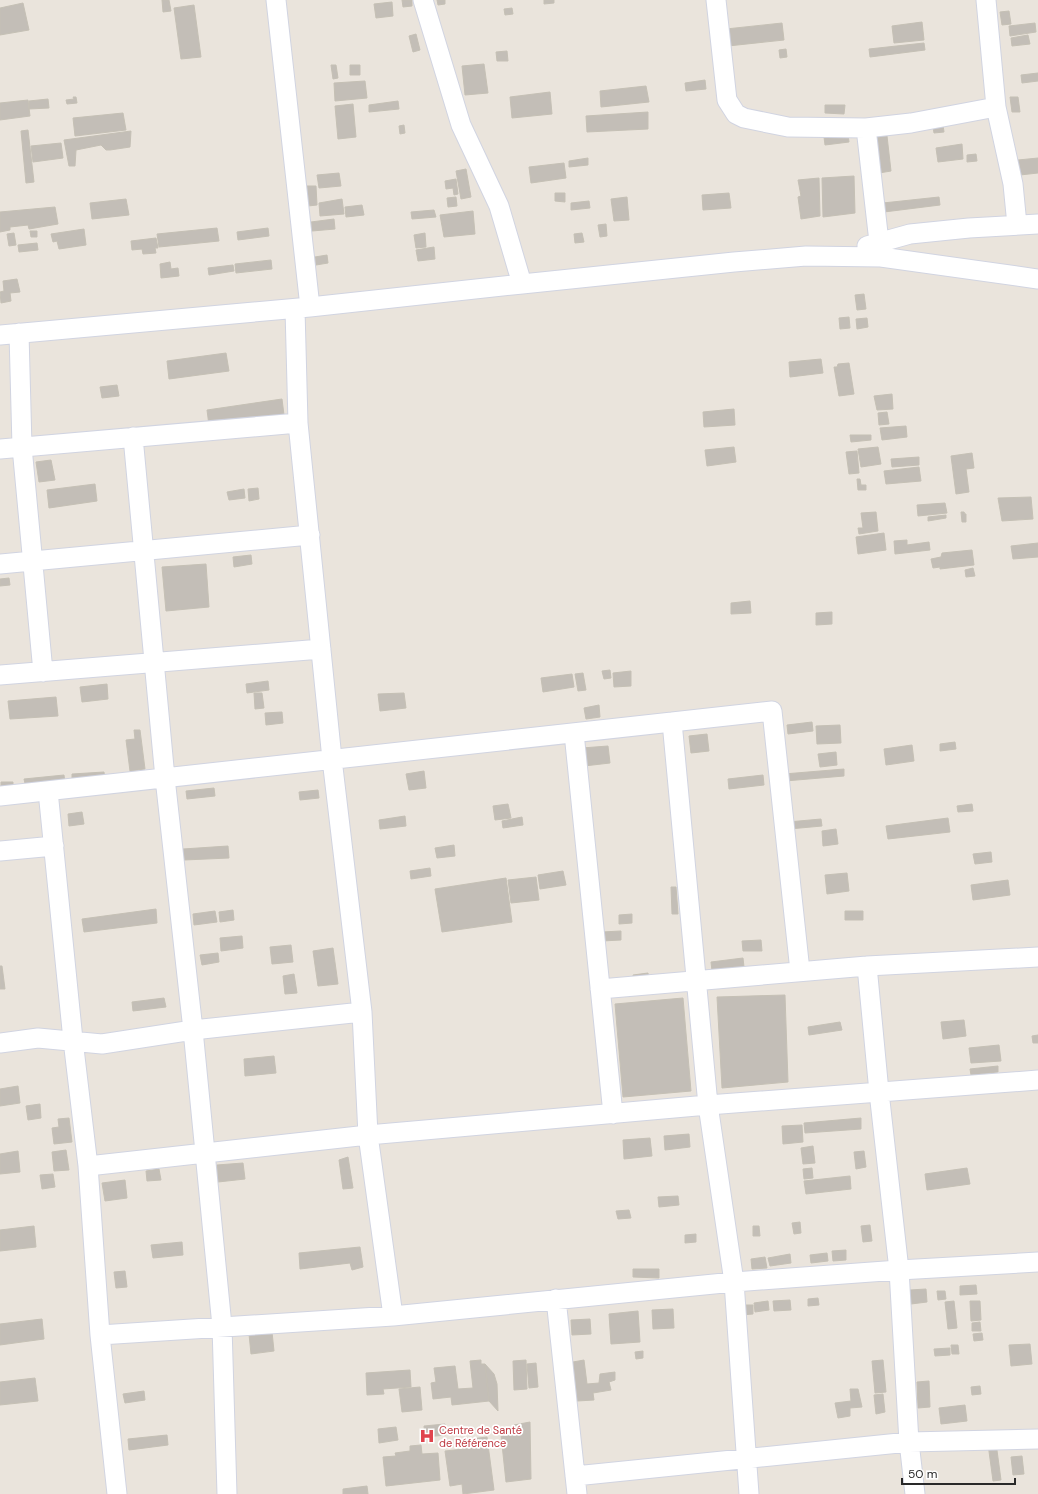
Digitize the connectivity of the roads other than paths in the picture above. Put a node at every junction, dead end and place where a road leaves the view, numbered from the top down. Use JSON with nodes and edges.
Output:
{"nodes":[{"id":1,"x":276,"y":0,"type":"edge"},
{"id":2,"x":423,"y":0,"type":"edge"},
{"id":3,"x":716,"y":0,"type":"edge"},
{"id":4,"x":986,"y":0,"type":"edge"},
{"id":5,"x":996,"y":107,"type":"junction"},
{"id":6,"x":866,"y":128,"type":"junction"},
{"id":7,"x":1038,"y":224,"type":"edge"},
{"id":8,"x":1017,"y":225,"type":"junction"},
{"id":9,"x":879,"y":242,"type":"junction"},
{"id":10,"x":806,"y":256,"type":"junction"},
{"id":11,"x":1038,"y":279,"type":"edge"},
{"id":12,"x":522,"y":284,"type":"junction"},
{"id":13,"x":303,"y":308,"type":"junction"},
{"id":14,"x":19,"y":333,"type":"junction"},
{"id":15,"x":0,"y":335,"type":"edge"},
{"id":16,"x":298,"y":423,"type":"junction"},
{"id":17,"x":133,"y":437,"type":"junction"},
{"id":18,"x":22,"y":447,"type":"junction"},
{"id":19,"x":0,"y":448,"type":"edge"},
{"id":20,"x":310,"y":535,"type":"junction"},
{"id":21,"x":143,"y":550,"type":"junction"},
{"id":22,"x":32,"y":561,"type":"junction"},
{"id":23,"x":0,"y":564,"type":"edge"},
{"id":24,"x":321,"y":648,"type":"junction"},
{"id":25,"x":154,"y":662,"type":"junction"},
{"id":26,"x":43,"y":672,"type":"junction"},
{"id":27,"x":0,"y":675,"type":"edge"},
{"id":28,"x":672,"y":722,"type":"junction"},
{"id":29,"x":574,"y":733,"type":"junction"},
{"id":30,"x":332,"y":760,"type":"junction"},
{"id":31,"x":165,"y":778,"type":"junction"},
{"id":32,"x":48,"y":790,"type":"junction"},
{"id":33,"x":0,"y":796,"type":"edge"},
{"id":34,"x":54,"y":846,"type":"junction"},
{"id":35,"x":0,"y":851,"type":"edge"},
{"id":36,"x":1038,"y":957,"type":"edge"},
{"id":37,"x":867,"y":966,"type":"junction"},
{"id":38,"x":800,"y":971,"type":"junction"},
{"id":39,"x":696,"y":980,"type":"junction"},
{"id":40,"x":600,"y":989,"type":"junction"},
{"id":41,"x":362,"y":1012,"type":"junction"},
{"id":42,"x":193,"y":1030,"type":"junction"},
{"id":43,"x":73,"y":1040,"type":"junction"},
{"id":44,"x":0,"y":1043,"type":"edge"},
{"id":45,"x":1038,"y":1080,"type":"edge"},
{"id":46,"x":878,"y":1092,"type":"junction"},
{"id":47,"x":708,"y":1105,"type":"junction"},
{"id":48,"x":613,"y":1114,"type":"junction"},
{"id":49,"x":368,"y":1135,"type":"junction"},
{"id":50,"x":205,"y":1153,"type":"junction"},
{"id":51,"x":88,"y":1166,"type":"junction"},
{"id":52,"x":1038,"y":1262,"type":"edge"},
{"id":53,"x":899,"y":1270,"type":"junction"},
{"id":54,"x":734,"y":1282,"type":"junction"},
{"id":55,"x":556,"y":1299,"type":"junction"},
{"id":56,"x":393,"y":1316,"type":"junction"},
{"id":57,"x":222,"y":1326,"type":"junction"},
{"id":58,"x":100,"y":1335,"type":"junction"},
{"id":59,"x":1038,"y":1439,"type":"edge"},
{"id":60,"x":909,"y":1442,"type":"junction"},
{"id":61,"x":746,"y":1458,"type":"junction"},
{"id":62,"x":576,"y":1485,"type":"edge"},
{"id":63,"x":117,"y":1494,"type":"edge"},
{"id":64,"x":227,"y":1494,"type":"edge"},
{"id":65,"x":749,"y":1494,"type":"edge"},
{"id":66,"x":915,"y":1494,"type":"edge"}],
"edges":[{"from":1,"to":13,"type":"street"},
{"from":2,"to":12,"type":"street"},
{"from":3,"to":6,"type":"street"},
{"from":4,"to":5,"type":"street"},
{"from":5,"to":6,"type":"street"},
{"from":5,"to":8,"type":"street"},
{"from":6,"to":9,"type":"street"},
{"from":7,"to":8,"type":"street"},
{"from":8,"to":9,"type":"street"},
{"from":9,"to":10,"type":"street"},
{"from":10,"to":11,"type":"street"},
{"from":10,"to":12,"type":"street"},
{"from":12,"to":13,"type":"street"},
{"from":13,"to":14,"type":"street"},
{"from":13,"to":16,"type":"street"},
{"from":14,"to":15,"type":"street"},
{"from":14,"to":18,"type":"street"},
{"from":16,"to":17,"type":"street"},
{"from":16,"to":20,"type":"street"},
{"from":17,"to":18,"type":"street"},
{"from":17,"to":21,"type":"street"},
{"from":18,"to":19,"type":"street"},
{"from":18,"to":22,"type":"street"},
{"from":20,"to":21,"type":"street"},
{"from":20,"to":24,"type":"street"},
{"from":21,"to":22,"type":"street"},
{"from":21,"to":25,"type":"street"},
{"from":22,"to":23,"type":"street"},
{"from":22,"to":26,"type":"street"},
{"from":24,"to":25,"type":"street"},
{"from":24,"to":30,"type":"street"},
{"from":25,"to":26,"type":"street"},
{"from":25,"to":31,"type":"street"},
{"from":26,"to":27,"type":"street"},
{"from":28,"to":29,"type":"street"},
{"from":28,"to":38,"type":"street"},
{"from":28,"to":39,"type":"street"},
{"from":29,"to":30,"type":"street"},
{"from":29,"to":40,"type":"street"},
{"from":30,"to":31,"type":"street"},
{"from":30,"to":41,"type":"street"},
{"from":31,"to":32,"type":"street"},
{"from":31,"to":42,"type":"street"},
{"from":32,"to":33,"type":"street"},
{"from":32,"to":34,"type":"street"},
{"from":34,"to":35,"type":"street"},
{"from":34,"to":43,"type":"street"},
{"from":36,"to":37,"type":"street"},
{"from":37,"to":38,"type":"street"},
{"from":37,"to":46,"type":"street"},
{"from":38,"to":39,"type":"street"},
{"from":39,"to":40,"type":"street"},
{"from":39,"to":47,"type":"street"},
{"from":40,"to":48,"type":"street"},
{"from":41,"to":42,"type":"street"},
{"from":41,"to":49,"type":"street"},
{"from":42,"to":43,"type":"street"},
{"from":42,"to":50,"type":"street"},
{"from":43,"to":44,"type":"street"},
{"from":43,"to":51,"type":"street"},
{"from":45,"to":46,"type":"street"},
{"from":46,"to":47,"type":"street"},
{"from":46,"to":53,"type":"street"},
{"from":47,"to":48,"type":"street"},
{"from":47,"to":54,"type":"street"},
{"from":48,"to":49,"type":"street"},
{"from":49,"to":50,"type":"street"},
{"from":49,"to":56,"type":"street"},
{"from":50,"to":51,"type":"street"},
{"from":50,"to":57,"type":"street"},
{"from":51,"to":58,"type":"street"},
{"from":52,"to":53,"type":"street"},
{"from":53,"to":54,"type":"street"},
{"from":53,"to":60,"type":"street"},
{"from":54,"to":55,"type":"street"},
{"from":54,"to":61,"type":"street"},
{"from":55,"to":56,"type":"street"},
{"from":55,"to":62,"type":"street"},
{"from":56,"to":57,"type":"street"},
{"from":57,"to":58,"type":"street"},
{"from":57,"to":64,"type":"street"},
{"from":58,"to":63,"type":"street"},
{"from":59,"to":60,"type":"street"},
{"from":60,"to":61,"type":"street"},
{"from":60,"to":66,"type":"street"},
{"from":61,"to":62,"type":"street"},
{"from":61,"to":65,"type":"street"}]}
